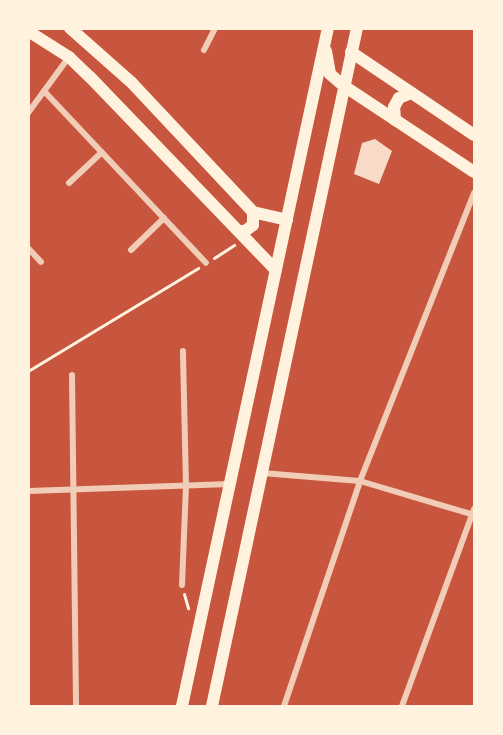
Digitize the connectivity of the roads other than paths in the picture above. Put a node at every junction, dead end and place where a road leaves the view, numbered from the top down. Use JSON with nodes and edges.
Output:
{"nodes":[{"id":1,"x":70,"y":28,"type":"edge"},
{"id":2,"x":215,"y":28,"type":"edge"},
{"id":3,"x":357,"y":28,"type":"edge"},
{"id":4,"x":28,"y":31,"type":"edge"},
{"id":5,"x":326,"y":35,"type":"edge"},
{"id":6,"x":204,"y":50,"type":"dead end"},
{"id":7,"x":351,"y":52,"type":"junction"},
{"id":8,"x":69,"y":57,"type":"junction"},
{"id":9,"x":344,"y":86,"type":"junction"},
{"id":10,"x":44,"y":91,"type":"junction"},
{"id":11,"x":411,"y":93,"type":"junction"},
{"id":12,"x":28,"y":113,"type":"edge"},
{"id":13,"x":395,"y":120,"type":"junction"},
{"id":14,"x":473,"y":131,"type":"edge"},
{"id":15,"x":102,"y":152,"type":"junction"},
{"id":16,"x":474,"y":172,"type":"edge"},
{"id":17,"x":69,"y":183,"type":"dead end"},
{"id":18,"x":474,"y":193,"type":"edge"},
{"id":19,"x":253,"y":212,"type":"junction"},
{"id":20,"x":164,"y":218,"type":"junction"},
{"id":21,"x":287,"y":220,"type":"junction"},
{"id":22,"x":242,"y":235,"type":"junction"},
{"id":23,"x":28,"y":248,"type":"edge"},
{"id":24,"x":132,"y":250,"type":"dead end"},
{"id":25,"x":41,"y":262,"type":"dead end"},
{"id":26,"x":206,"y":263,"type":"road end"},
{"id":27,"x":276,"y":270,"type":"junction"},
{"id":28,"x":183,"y":351,"type":"dead end"},
{"id":29,"x":72,"y":375,"type":"dead end"},
{"id":30,"x":262,"y":473,"type":"junction"},
{"id":31,"x":360,"y":481,"type":"junction"},
{"id":32,"x":231,"y":484,"type":"junction"},
{"id":33,"x":186,"y":486,"type":"junction"},
{"id":34,"x":73,"y":490,"type":"junction"},
{"id":35,"x":28,"y":491,"type":"edge"},
{"id":36,"x":474,"y":513,"type":"edge"},
{"id":37,"x":182,"y":585,"type":"dead end"},
{"id":38,"x":76,"y":706,"type":"edge"},
{"id":39,"x":182,"y":706,"type":"edge"},
{"id":40,"x":212,"y":706,"type":"edge"},
{"id":41,"x":285,"y":706,"type":"edge"},
{"id":42,"x":402,"y":706,"type":"edge"}],
"edges":[{"from":1,"to":19,"type":"main road"},
{"from":2,"to":6,"type":"street"},
{"from":3,"to":7,"type":"main road"},
{"from":4,"to":8,"type":"main road"},
{"from":5,"to":9,"type":"main road"},
{"from":5,"to":21,"type":"main road"},
{"from":7,"to":9,"type":"main road"},
{"from":7,"to":11,"type":"main road"},
{"from":8,"to":10,"type":"street"},
{"from":8,"to":22,"type":"main road"},
{"from":9,"to":13,"type":"main road"},
{"from":9,"to":30,"type":"main road"},
{"from":10,"to":12,"type":"street"},
{"from":10,"to":15,"type":"street"},
{"from":11,"to":13,"type":"main road"},
{"from":11,"to":14,"type":"main road"},
{"from":13,"to":16,"type":"main road"},
{"from":15,"to":17,"type":"street"},
{"from":15,"to":20,"type":"street"},
{"from":18,"to":31,"type":"street"},
{"from":19,"to":21,"type":"main road"},
{"from":19,"to":22,"type":"main road"},
{"from":20,"to":24,"type":"street"},
{"from":20,"to":26,"type":"street"},
{"from":21,"to":27,"type":"main road"},
{"from":22,"to":27,"type":"main road"},
{"from":23,"to":25,"type":"street"},
{"from":27,"to":32,"type":"main road"},
{"from":28,"to":33,"type":"street"},
{"from":29,"to":34,"type":"street"},
{"from":30,"to":31,"type":"street"},
{"from":30,"to":40,"type":"main road"},
{"from":31,"to":36,"type":"street"},
{"from":31,"to":41,"type":"street"},
{"from":32,"to":33,"type":"street"},
{"from":32,"to":39,"type":"main road"},
{"from":33,"to":34,"type":"street"},
{"from":33,"to":37,"type":"street"},
{"from":34,"to":35,"type":"street"},
{"from":34,"to":38,"type":"street"},
{"from":36,"to":42,"type":"street"}]}
